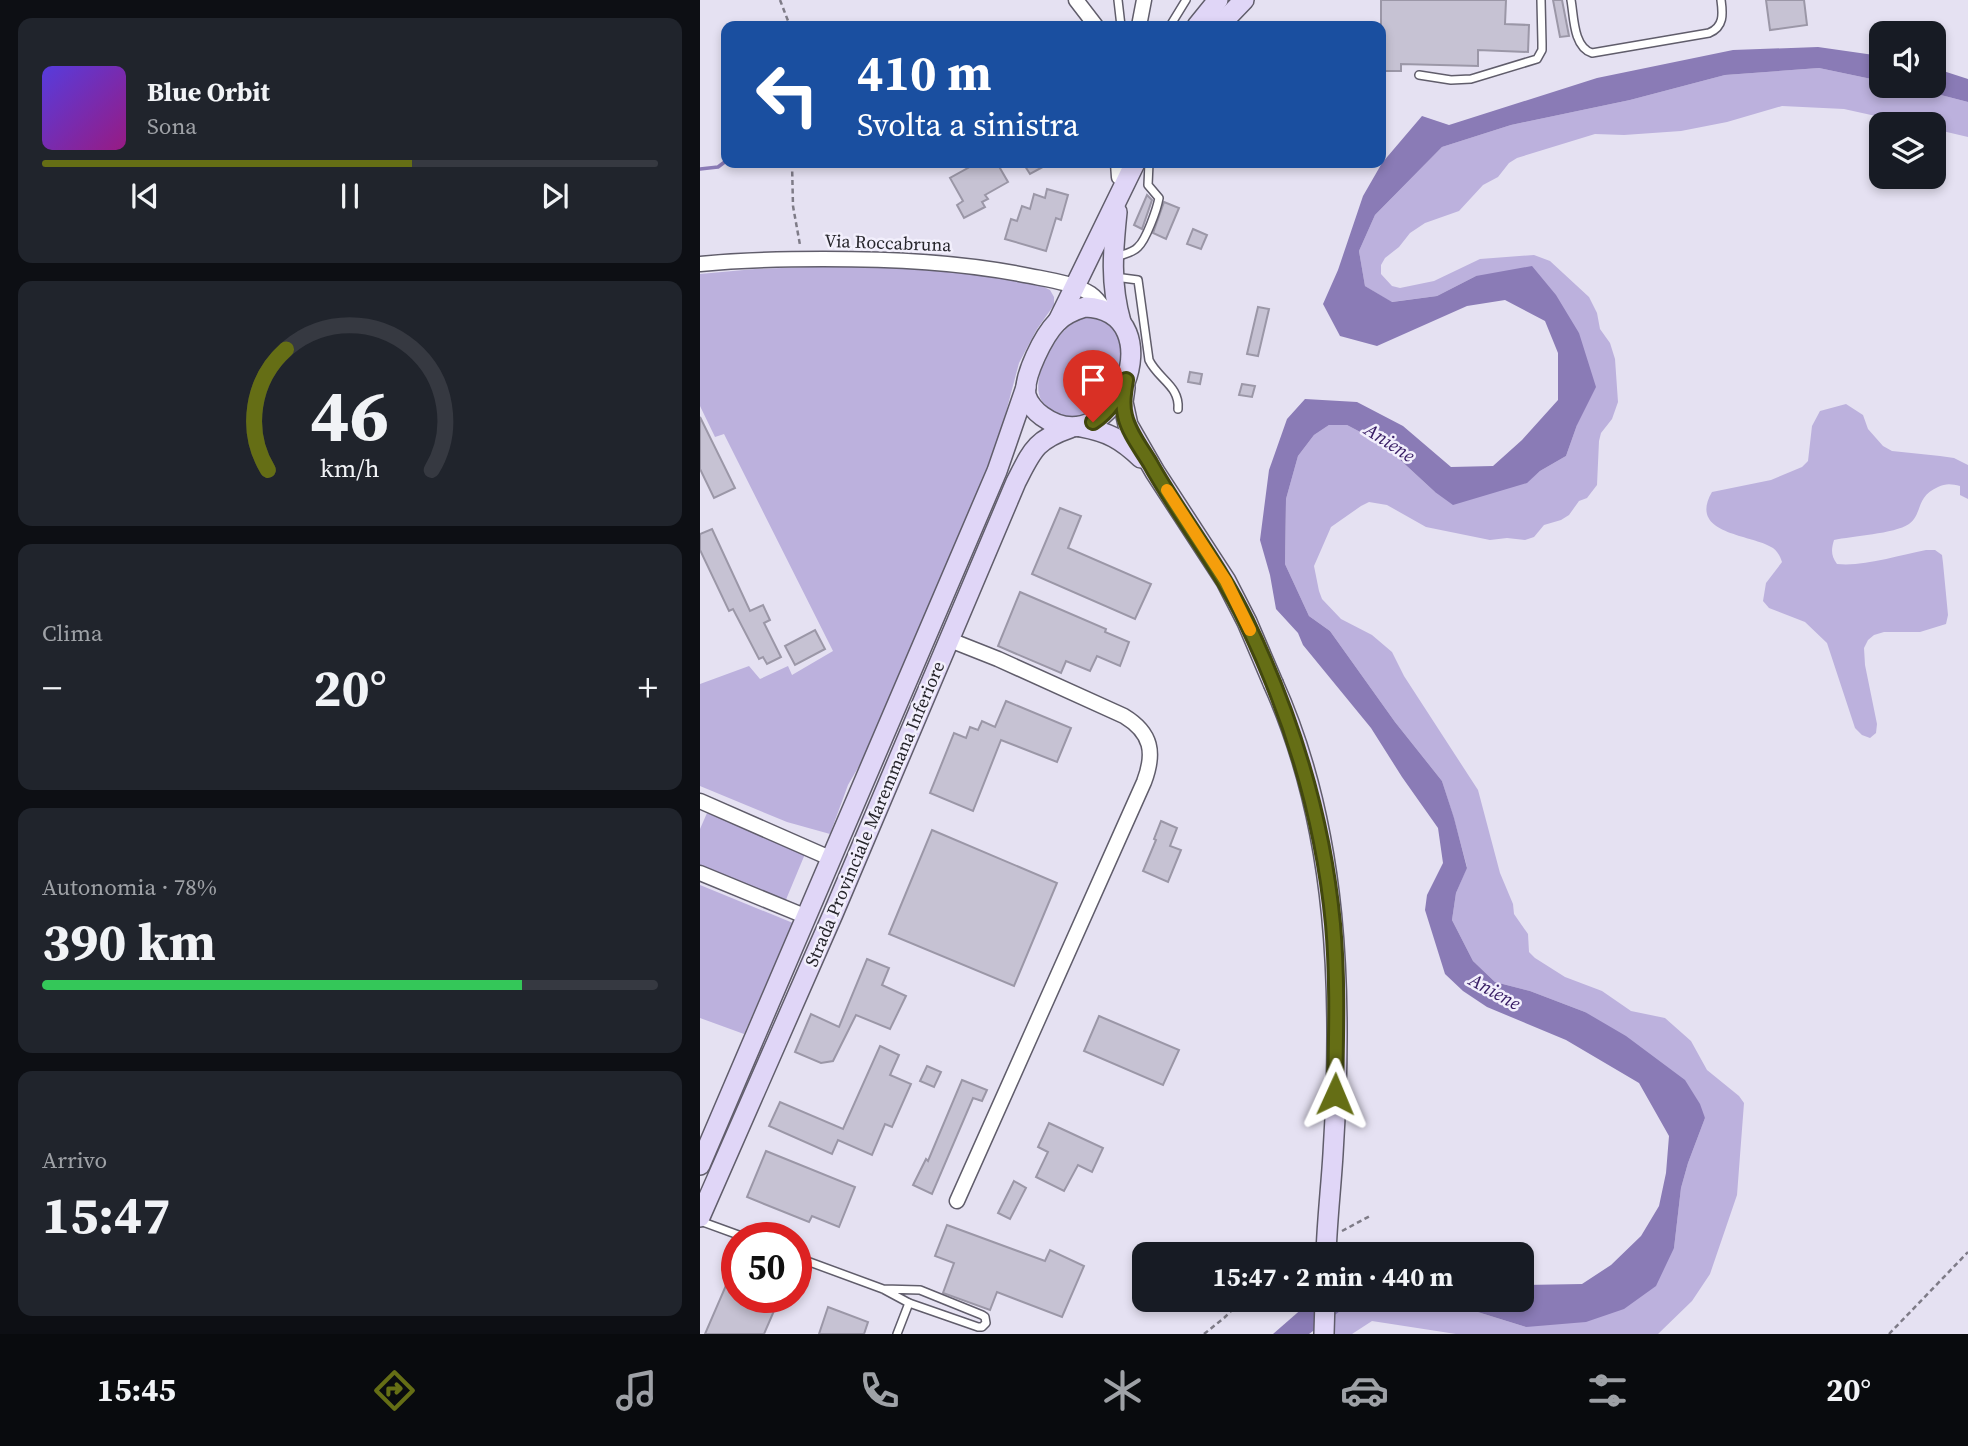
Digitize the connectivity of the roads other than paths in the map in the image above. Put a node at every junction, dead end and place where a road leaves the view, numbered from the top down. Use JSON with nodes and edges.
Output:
{"nodes":[{"id":1,"x":1076,"y":0,"type":"edge"},
{"id":2,"x":1118,"y":0,"type":"edge"},
{"id":3,"x":1144,"y":0,"type":"edge"},
{"id":4,"x":1186,"y":0,"type":"edge"},
{"id":5,"x":1218,"y":0,"type":"edge"},
{"id":6,"x":1244,"y":0,"type":"edge"},
{"id":7,"x":1541,"y":0,"type":"edge"},
{"id":8,"x":1571,"y":0,"type":"edge"},
{"id":9,"x":1721,"y":0,"type":"edge"},
{"id":10,"x":1092,"y":21,"type":"edge"},
{"id":11,"x":1120,"y":21,"type":"edge"},
{"id":12,"x":1140,"y":21,"type":"edge"},
{"id":13,"x":1173,"y":21,"type":"edge"},
{"id":14,"x":1201,"y":21,"type":"edge"},
{"id":15,"x":1224,"y":21,"type":"edge"},
{"id":16,"x":1419,"y":75,"type":"dead end"},
{"id":17,"x":1118,"y":168,"type":"edge"},
{"id":18,"x":1133,"y":168,"type":"edge"},
{"id":19,"x":1149,"y":168,"type":"edge"},
{"id":20,"x":1127,"y":181,"type":"junction"},
{"id":21,"x":1118,"y":200,"type":"junction"},
{"id":22,"x":700,"y":264,"type":"edge"},
{"id":23,"x":1112,"y":267,"type":"junction"},
{"id":24,"x":1073,"y":286,"type":"junction"},
{"id":25,"x":1113,"y":316,"type":"junction"},
{"id":26,"x":1058,"y":321,"type":"junction"},
{"id":27,"x":1126,"y":380,"type":"junction"},
{"id":28,"x":1026,"y":387,"type":"junction"},
{"id":29,"x":1178,"y":410,"type":"dead end"},
{"id":30,"x":1075,"y":427,"type":"junction"},
{"id":31,"x":1155,"y":472,"type":"junction"},
{"id":32,"x":950,"y":640,"type":"junction"},
{"id":33,"x":700,"y":801,"type":"edge"},
{"id":34,"x":832,"y":859,"type":"junction"},
{"id":35,"x":700,"y":873,"type":"edge"},
{"id":36,"x":807,"y":917,"type":"junction"},
{"id":37,"x":700,"y":1166,"type":"edge"},
{"id":38,"x":957,"y":1201,"type":"dead end"},
{"id":39,"x":700,"y":1219,"type":"edge"},
{"id":40,"x":721,"y":1228,"type":"edge"},
{"id":41,"x":1327,"y":1242,"type":"edge"},
{"id":42,"x":812,"y":1263,"type":"edge"},
{"id":43,"x":883,"y":1289,"type":"junction"},
{"id":44,"x":909,"y":1303,"type":"junction"},
{"id":45,"x":1325,"y":1312,"type":"edge"},
{"id":46,"x":897,"y":1334,"type":"edge"},
{"id":47,"x":1324,"y":1334,"type":"edge"}],
"edges":[{"from":1,"to":10,"type":"street"},
{"from":2,"to":11,"type":"lane"},
{"from":3,"to":12,"type":"street"},
{"from":4,"to":13,"type":"lane"},
{"from":5,"to":14,"type":"main road"},
{"from":6,"to":15,"type":"main road"},
{"from":7,"to":16,"type":"lane"},
{"from":8,"to":9,"type":"lane"},
{"from":17,"to":20,"type":"street"},
{"from":18,"to":20,"type":"main road"},
{"from":19,"to":23,"type":"lane"},
{"from":20,"to":21,"type":"main road"},
{"from":21,"to":23,"type":"main road"},
{"from":21,"to":24,"type":"main road"},
{"from":22,"to":24,"type":"street","name":"Via Roccabruna"},
{"from":23,"to":25,"type":"main road"},
{"from":23,"to":29,"type":"lane"},
{"from":24,"to":25,"type":"street"},
{"from":24,"to":26,"type":"main road"},
{"from":25,"to":26,"type":"main road"},
{"from":25,"to":27,"type":"main road"},
{"from":26,"to":28,"type":"main road"},
{"from":27,"to":30,"type":"main road"},
{"from":27,"to":31,"type":"main road"},
{"from":28,"to":30,"type":"main road"},
{"from":28,"to":34,"type":"main road","name":"Strada Provinciale Maremmana Inferiore"},
{"from":30,"to":31,"type":"main road"},
{"from":30,"to":32,"type":"main road","name":"Strada Provinciale Maremmana Inferiore"},
{"from":31,"to":41,"type":"main road","bridge":true},
{"from":32,"to":38,"type":"street"},
{"from":32,"to":39,"type":"main road","name":"Strada Provinciale Maremmana Inferiore"},
{"from":33,"to":34,"type":"street"},
{"from":34,"to":36,"type":"main road","name":"Strada Provinciale Maremmana Inferiore"},
{"from":35,"to":36,"type":"street"},
{"from":36,"to":37,"type":"main road","name":"Strada Provinciale Maremmana Inferiore"},
{"from":39,"to":40,"type":"lane"},
{"from":42,"to":43,"type":"lane"},
{"from":43,"to":44,"type":"lane"},
{"from":43,"to":44,"type":"lane"},
{"from":44,"to":46,"type":"lane"},
{"from":45,"to":47,"type":"main road"}]}
